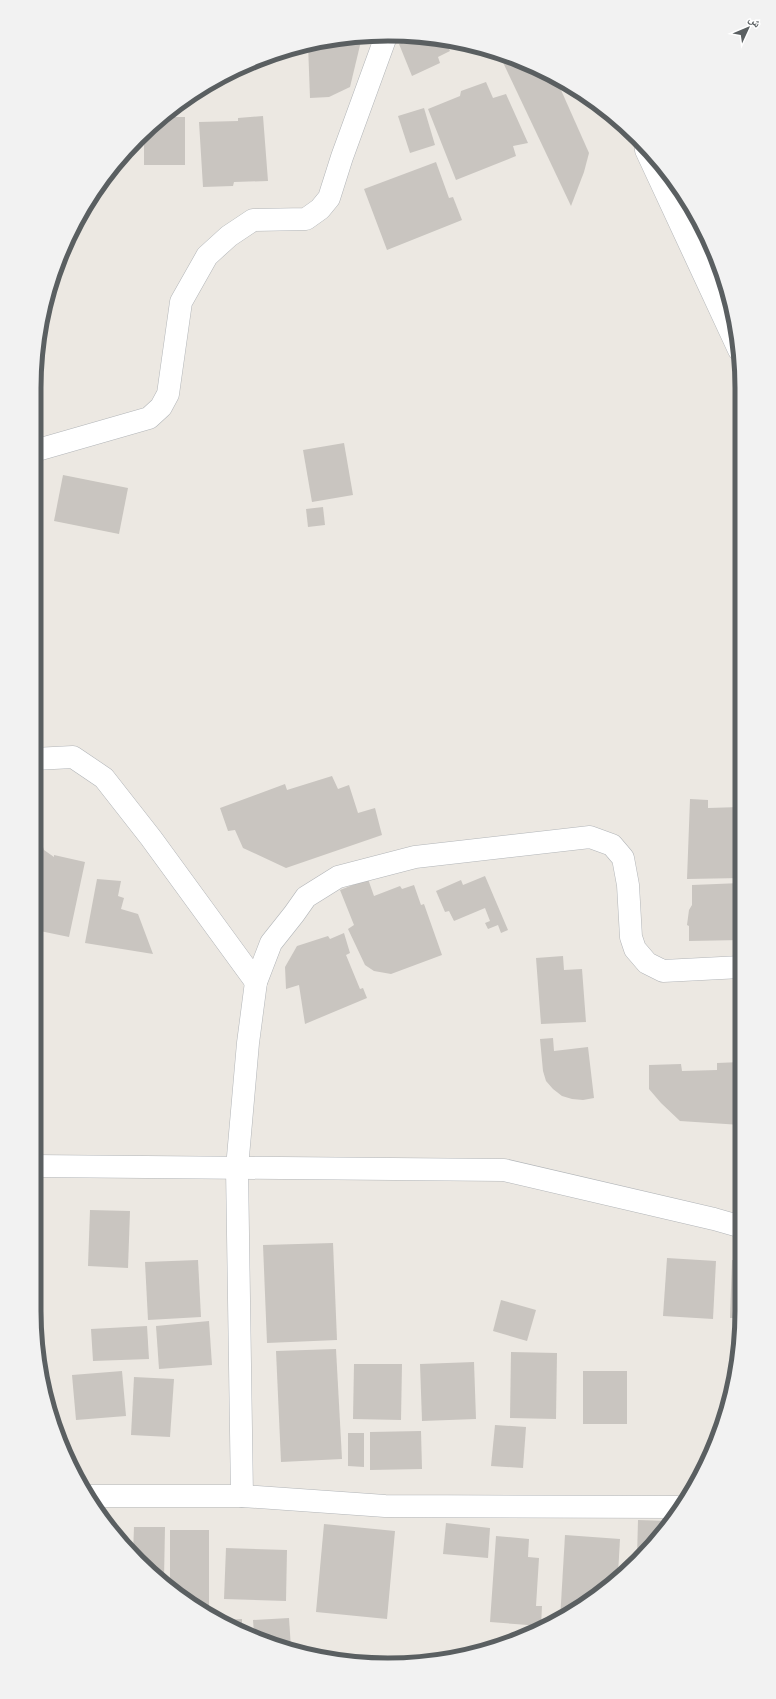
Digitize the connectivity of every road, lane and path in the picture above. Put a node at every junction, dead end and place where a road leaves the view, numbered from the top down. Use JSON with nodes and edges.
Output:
{"nodes":[{"id":1,"x":384,"y":41,"type":"edge"},
{"id":2,"x":652,"y":163,"type":"edge"},
{"id":3,"x":730,"y":330,"type":"edge"},
{"id":4,"x":41,"y":449,"type":"edge"},
{"id":5,"x":41,"y":759,"type":"edge"},
{"id":6,"x":735,"y":967,"type":"edge"},
{"id":7,"x":256,"y":982,"type":"junction"},
{"id":8,"x":41,"y":1166,"type":"edge"},
{"id":9,"x":237,"y":1168,"type":"junction"},
{"id":10,"x":735,"y":1226,"type":"edge"},
{"id":11,"x":94,"y":1496,"type":"edge"},
{"id":12,"x":242,"y":1496,"type":"junction"},
{"id":13,"x":675,"y":1507,"type":"edge"}],
"edges":[{"from":1,"to":4,"type":"street"},
{"from":2,"to":3,"type":"street"},
{"from":5,"to":7,"type":"street"},
{"from":6,"to":7,"type":"street"},
{"from":7,"to":9,"type":"street"},
{"from":8,"to":9,"type":"street"},
{"from":9,"to":10,"type":"street"},
{"from":9,"to":12,"type":"street"},
{"from":11,"to":12,"type":"street"},
{"from":12,"to":13,"type":"street"}]}
